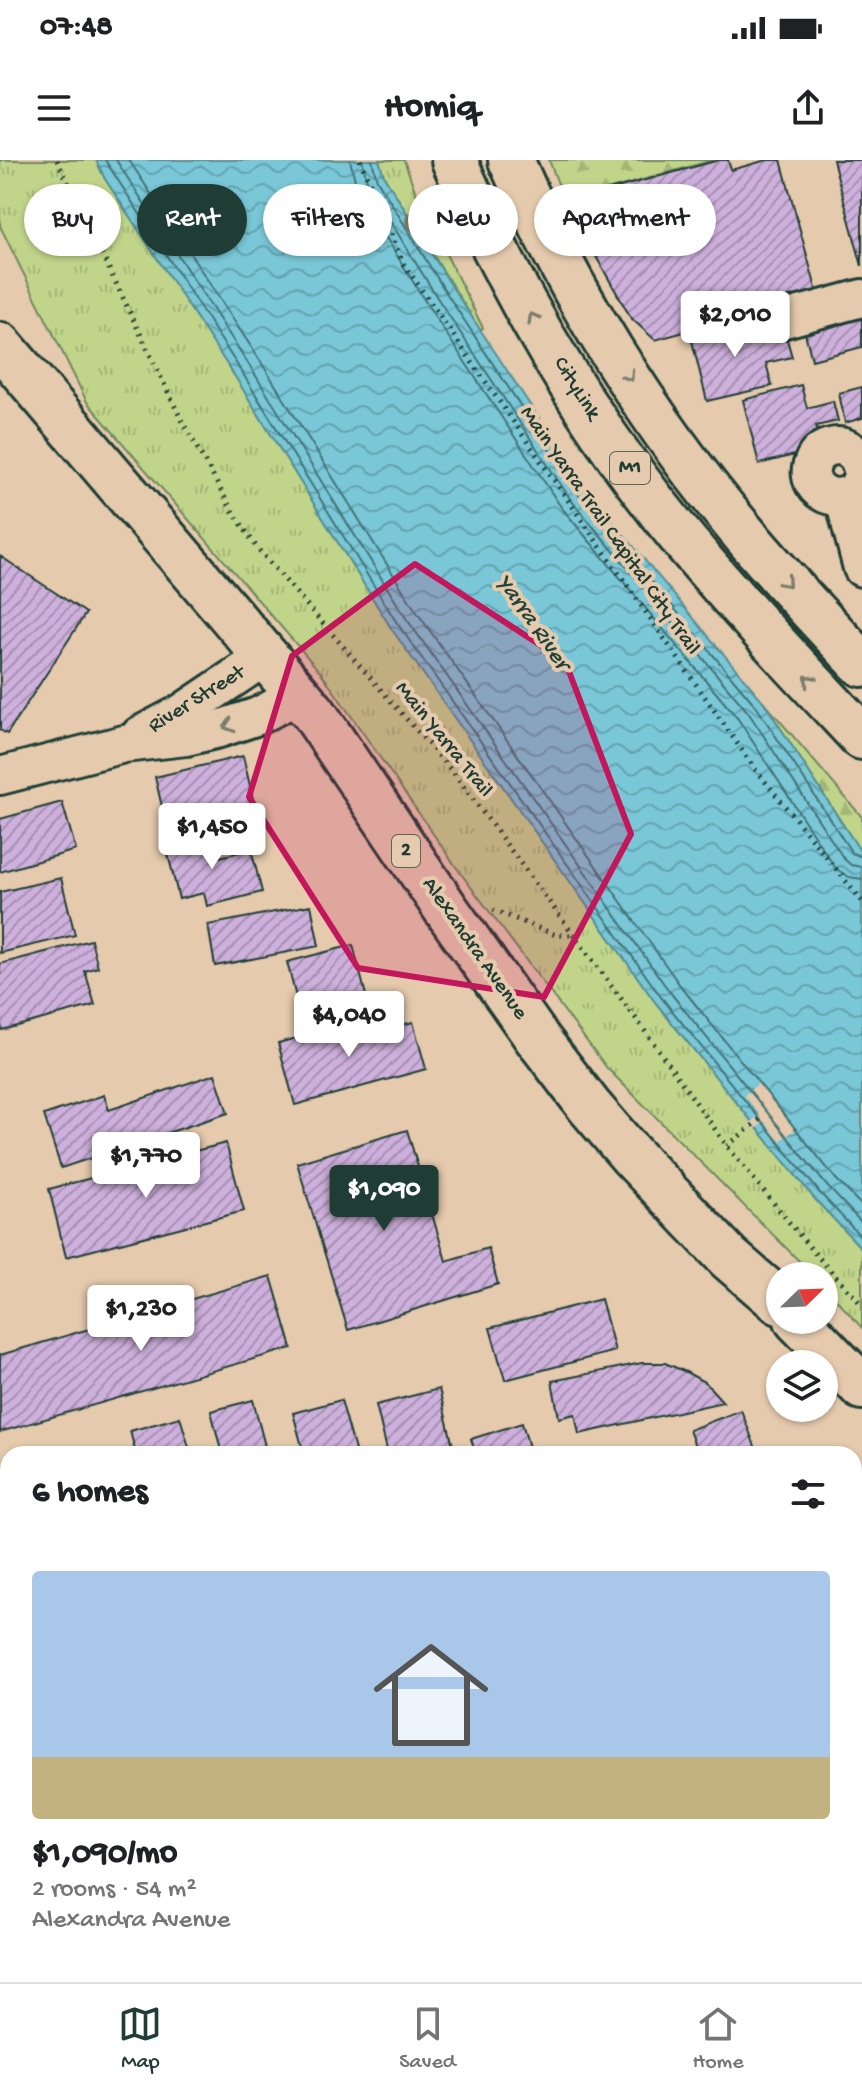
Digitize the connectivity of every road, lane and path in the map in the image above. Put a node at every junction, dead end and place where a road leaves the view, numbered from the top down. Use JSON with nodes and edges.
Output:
{"nodes":[{"id":1,"x":57,"y":160,"type":"edge"},
{"id":2,"x":360,"y":160,"type":"edge"},
{"id":3,"x":454,"y":160,"type":"edge"},
{"id":4,"x":516,"y":166,"type":"edge"},
{"id":5,"x":862,"y":298,"type":"edge"},
{"id":6,"x":781,"y":320,"type":"dead end"},
{"id":7,"x":0,"y":331,"type":"edge"},
{"id":8,"x":0,"y":345,"type":"edge"},
{"id":9,"x":39,"y":392,"type":"junction"},
{"id":10,"x":862,"y":463,"type":"edge"},
{"id":11,"x":856,"y":480,"type":"edge"},
{"id":12,"x":862,"y":568,"type":"edge"},
{"id":13,"x":268,"y":655,"type":"junction"},
{"id":14,"x":862,"y":664,"type":"edge"},
{"id":15,"x":300,"y":694,"type":"junction"},
{"id":16,"x":862,"y":737,"type":"edge"},
{"id":17,"x":124,"y":744,"type":"junction"},
{"id":18,"x":0,"y":776,"type":"edge"},
{"id":19,"x":862,"y":901,"type":"edge"},
{"id":20,"x":446,"y":909,"type":"junction"},
{"id":21,"x":574,"y":935,"type":"junction"},
{"id":22,"x":762,"y":1118,"type":"dead end"},
{"id":23,"x":727,"y":1146,"type":"junction"},
{"id":24,"x":766,"y":1290,"type":"edge"},
{"id":25,"x":862,"y":1305,"type":"edge"},
{"id":26,"x":811,"y":1334,"type":"edge"},
{"id":27,"x":862,"y":1387,"type":"edge"}],
"edges":[{"from":1,"to":21,"type":"path","name":"Main Yarra Trail"},
{"from":2,"to":19,"type":"path","name":"Main Yarra Trail Capital City Trail"},
{"from":16,"to":3,"type":"main road","name":"CityLink","number":"M1","one_way":true},
{"from":4,"to":14,"type":"main road","number":"M1","one_way":true},
{"from":5,"to":6,"type":"street"},
{"from":7,"to":9,"type":"main road","name":"Alexandra Avenue","number":"2"},
{"from":8,"to":9,"type":"main road","name":"Alexandra Avenue"},
{"from":9,"to":13,"type":"main road","name":"Alexandra Avenue","number":"2"},
{"from":10,"to":11,"type":"street"},
{"from":10,"to":11,"type":"street"},
{"from":11,"to":12,"type":"street"},
{"from":13,"to":15,"type":"main road","name":"Alexandra Avenue","number":"2"},
{"from":13,"to":17,"type":"street","name":"River Street"},
{"from":15,"to":17,"type":"street","name":"River Street","one_way":true},
{"from":15,"to":20,"type":"main road","name":"Alexandra Avenue","number":"2"},
{"from":17,"to":18,"type":"street","name":"River Street"},
{"from":20,"to":21,"type":"path"},
{"from":20,"to":24,"type":"main road","name":"Alexandra Avenue","number":"2"},
{"from":21,"to":23,"type":"path","name":"Main Yarra Trail"},
{"from":22,"to":23,"type":"path"},
{"from":23,"to":25,"type":"path","name":"Main Yarra Trail"},
{"from":26,"to":27,"type":"main road"}]}
